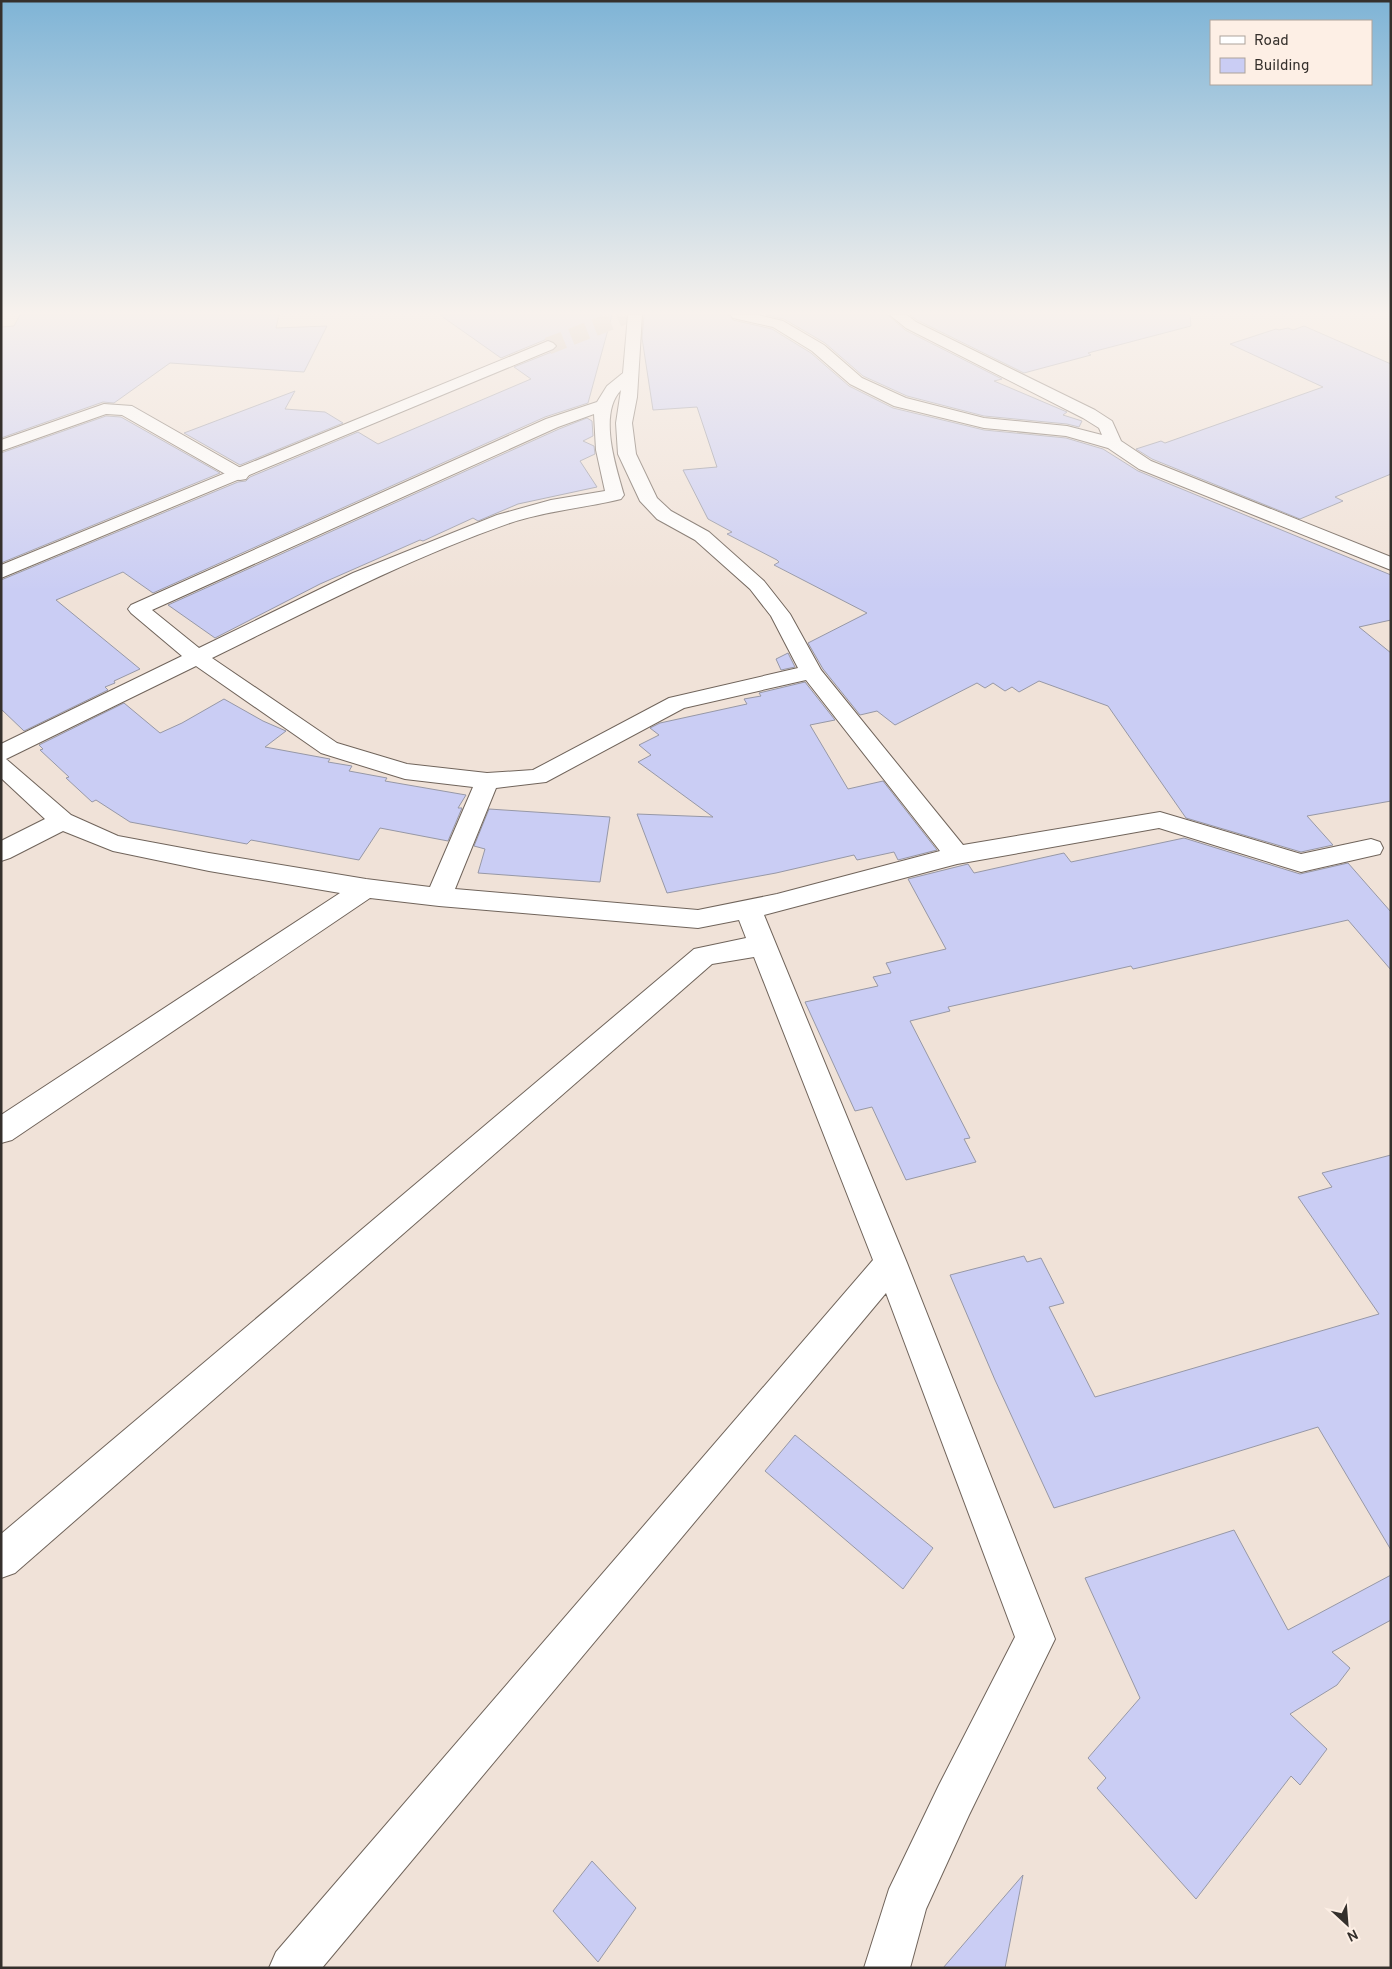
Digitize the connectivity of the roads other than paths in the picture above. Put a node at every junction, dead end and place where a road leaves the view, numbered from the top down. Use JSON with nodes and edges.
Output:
{"nodes":[{"id":1,"x":403,"y":407,"type":"edge"},
{"id":2,"x":598,"y":407,"type":"edge"},
{"id":3,"x":603,"y":407,"type":"edge"},
{"id":4,"x":627,"y":407,"type":"edge"},
{"id":5,"x":920,"y":407,"type":"edge"},
{"id":6,"x":1075,"y":407,"type":"edge"},
{"id":7,"x":1114,"y":444,"type":"junction"},
{"id":8,"x":1,"y":446,"type":"edge"},
{"id":9,"x":240,"y":475,"type":"junction"},
{"id":10,"x":1391,"y":564,"type":"edge"},
{"id":11,"x":1,"y":572,"type":"edge"},
{"id":12,"x":197,"y":657,"type":"junction"},
{"id":13,"x":811,"y":672,"type":"junction"},
{"id":14,"x":1,"y":753,"type":"edge"},
{"id":15,"x":1,"y":765,"type":"edge"},
{"id":16,"x":487,"y":781,"type":"junction"},
{"id":17,"x":62,"y":822,"type":"junction"},
{"id":18,"x":1371,"y":848,"type":"dead end"},
{"id":19,"x":1,"y":852,"type":"edge"},
{"id":20,"x":957,"y":855,"type":"junction"},
{"id":21,"x":366,"y":888,"type":"junction"},
{"id":22,"x":439,"y":897,"type":"junction"},
{"id":23,"x":748,"y":910,"type":"junction"},
{"id":24,"x":763,"y":946,"type":"junction"},
{"id":25,"x":1,"y":1131,"type":"edge"},
{"id":26,"x":891,"y":1263,"type":"junction"},
{"id":27,"x":1,"y":1559,"type":"edge"},
{"id":28,"x":292,"y":1968,"type":"edge"},
{"id":29,"x":887,"y":1968,"type":"edge"}],
"edges":[{"from":1,"to":9,"type":"street"},
{"from":2,"to":12,"type":"street"},
{"from":3,"to":12,"type":"street"},
{"from":4,"to":13,"type":"street"},
{"from":5,"to":7,"type":"street"},
{"from":6,"to":7,"type":"street"},
{"from":7,"to":10,"type":"street"},
{"from":8,"to":9,"type":"street"},
{"from":9,"to":11,"type":"street"},
{"from":12,"to":14,"type":"street"},
{"from":12,"to":16,"type":"street"},
{"from":13,"to":16,"type":"street"},
{"from":13,"to":20,"type":"street"},
{"from":15,"to":17,"type":"street"},
{"from":16,"to":22,"type":"street"},
{"from":17,"to":19,"type":"street"},
{"from":17,"to":21,"type":"street"},
{"from":18,"to":20,"type":"street"},
{"from":20,"to":23,"type":"street"},
{"from":21,"to":22,"type":"street"},
{"from":21,"to":25,"type":"street"},
{"from":22,"to":23,"type":"street"},
{"from":23,"to":24,"type":"street"},
{"from":24,"to":26,"type":"street"},
{"from":24,"to":27,"type":"street"},
{"from":26,"to":28,"type":"street"},
{"from":26,"to":29,"type":"street"}]}
